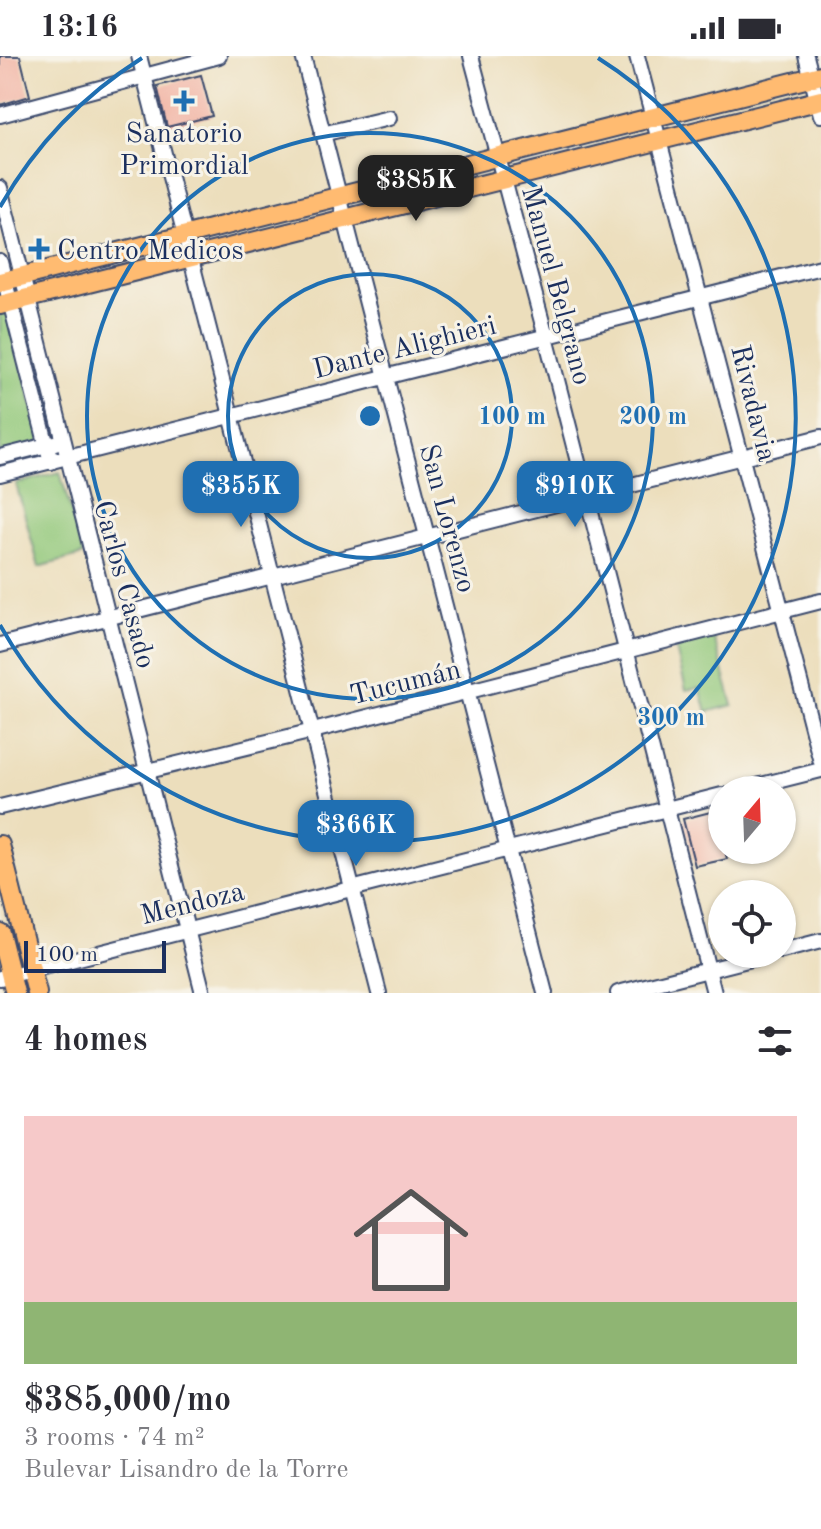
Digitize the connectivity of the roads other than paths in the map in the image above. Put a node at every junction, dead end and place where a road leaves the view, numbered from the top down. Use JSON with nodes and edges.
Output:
{"nodes":[{"id":1,"x":139,"y":56,"type":"edge"},
{"id":2,"x":219,"y":56,"type":"edge"},
{"id":3,"x":303,"y":56,"type":"edge"},
{"id":4,"x":471,"y":56,"type":"edge"},
{"id":5,"x":637,"y":56,"type":"edge"},
{"id":6,"x":806,"y":56,"type":"edge"},
{"id":7,"x":144,"y":75,"type":"junction"},
{"id":8,"x":816,"y":76,"type":"edge"},
{"id":9,"x":820,"y":105,"type":"edge"},
{"id":10,"x":1,"y":116,"type":"edge"},
{"id":11,"x":653,"y":117,"type":"junction"},
{"id":12,"x":389,"y":118,"type":"dead end"},
{"id":13,"x":322,"y":134,"type":"junction"},
{"id":14,"x":659,"y":140,"type":"junction"},
{"id":15,"x":497,"y":157,"type":"junction"},
{"id":16,"x":503,"y":179,"type":"junction"},
{"id":17,"x":0,"y":188,"type":"edge"},
{"id":18,"x":338,"y":197,"type":"junction"},
{"id":19,"x":344,"y":220,"type":"junction"},
{"id":20,"x":184,"y":235,"type":"junction"},
{"id":21,"x":190,"y":258,"type":"junction"},
{"id":22,"x":821,"y":267,"type":"edge"},
{"id":23,"x":7,"y":275,"type":"edge"},
{"id":24,"x":701,"y":297,"type":"junction"},
{"id":25,"x":12,"y":302,"type":"edge"},
{"id":26,"x":546,"y":337,"type":"junction"},
{"id":27,"x":386,"y":377,"type":"junction"},
{"id":28,"x":232,"y":416,"type":"junction"},
{"id":29,"x":821,"y":437,"type":"edge"},
{"id":30,"x":63,"y":442,"type":"junction"},
{"id":31,"x":46,"y":445,"type":"junction"},
{"id":32,"x":0,"y":457,"type":"edge"},
{"id":33,"x":742,"y":457,"type":"junction"},
{"id":34,"x":67,"y":458,"type":"junction"},
{"id":35,"x":51,"y":462,"type":"junction"},
{"id":36,"x":0,"y":474,"type":"edge"},
{"id":37,"x":587,"y":496,"type":"junction"},
{"id":38,"x":427,"y":537,"type":"junction"},
{"id":39,"x":273,"y":576,"type":"junction"},
{"id":40,"x":821,"y":601,"type":"edge"},
{"id":41,"x":782,"y":611,"type":"junction"},
{"id":42,"x":109,"y":616,"type":"junction"},
{"id":43,"x":0,"y":645,"type":"edge"},
{"id":44,"x":626,"y":650,"type":"junction"},
{"id":45,"x":468,"y":691,"type":"junction"},
{"id":46,"x":313,"y":731,"type":"junction"},
{"id":47,"x":821,"y":762,"type":"edge"},
{"id":48,"x":821,"y":770,"type":"edge"},
{"id":49,"x":147,"y":772,"type":"junction"},
{"id":50,"x":796,"y":776,"type":"edge"},
{"id":51,"x":708,"y":799,"type":"edge"},
{"id":52,"x":0,"y":807,"type":"edge"},
{"id":53,"x":667,"y":809,"type":"junction"},
{"id":54,"x":0,"y":845,"type":"edge"},
{"id":55,"x":508,"y":849,"type":"junction"},
{"id":56,"x":353,"y":888,"type":"junction"},
{"id":57,"x":186,"y":930,"type":"junction"},
{"id":58,"x":0,"y":933,"type":"edge"},
{"id":59,"x":821,"y":941,"type":"edge"},
{"id":60,"x":796,"y":947,"type":"edge"},
{"id":61,"x":717,"y":968,"type":"edge"},
{"id":62,"x":31,"y":970,"type":"junction"},
{"id":63,"x":709,"y":970,"type":"junction"},
{"id":64,"x":8,"y":982,"type":"edge"},
{"id":65,"x":37,"y":993,"type":"edge"},
{"id":66,"x":203,"y":993,"type":"edge"},
{"id":67,"x":379,"y":993,"type":"edge"},
{"id":68,"x":545,"y":993,"type":"edge"},
{"id":69,"x":618,"y":993,"type":"edge"},
{"id":70,"x":714,"y":993,"type":"edge"}],
"edges":[{"from":1,"to":7,"type":"street"},
{"from":2,"to":7,"type":"street"},
{"from":3,"to":13,"type":"street","name":"San Lorenzo"},
{"from":4,"to":15,"type":"street","name":"Manuel Belgrano"},
{"from":5,"to":11,"type":"street","name":"Rivadavia"},
{"from":6,"to":8,"type":"street"},
{"from":7,"to":10,"type":"street"},
{"from":7,"to":20,"type":"street"},
{"from":8,"to":9,"type":"street"},
{"from":8,"to":11,"type":"main road"},
{"from":9,"to":14,"type":"main road"},
{"from":11,"to":14,"type":"street","name":"Rivadavia"},
{"from":11,"to":15,"type":"main road"},
{"from":12,"to":13,"type":"street"},
{"from":13,"to":18,"type":"street","name":"San Lorenzo"},
{"from":14,"to":16,"type":"main road"},
{"from":14,"to":24,"type":"street","name":"Rivadavia"},
{"from":15,"to":16,"type":"street","name":"Manuel Belgrano"},
{"from":15,"to":18,"type":"main road"},
{"from":16,"to":19,"type":"main road"},
{"from":16,"to":26,"type":"street","name":"Manuel Belgrano"},
{"from":17,"to":23,"type":"street","name":"Carlos Casado"},
{"from":18,"to":19,"type":"street","name":"San Lorenzo"},
{"from":18,"to":20,"type":"main road"},
{"from":19,"to":21,"type":"main road"},
{"from":19,"to":27,"type":"street","name":"San Lorenzo"},
{"from":20,"to":21,"type":"street"},
{"from":20,"to":23,"type":"main road"},
{"from":21,"to":25,"type":"main road"},
{"from":21,"to":28,"type":"street"},
{"from":22,"to":24,"type":"street","name":"Dante Alighieri"},
{"from":23,"to":25,"type":"street","name":"Carlos Casado"},
{"from":24,"to":26,"type":"street","name":"Dante Alighieri"},
{"from":24,"to":33,"type":"street","name":"Rivadavia"},
{"from":25,"to":30,"type":"street","name":"Carlos Casado"},
{"from":25,"to":31,"type":"street","name":"Carlos Casado"},
{"from":26,"to":27,"type":"street","name":"Dante Alighieri"},
{"from":26,"to":37,"type":"street","name":"Manuel Belgrano"},
{"from":27,"to":28,"type":"street","name":"Dante Alighieri"},
{"from":27,"to":38,"type":"street","name":"San Lorenzo"},
{"from":28,"to":34,"type":"street","name":"Dante Alighieri"},
{"from":28,"to":39,"type":"street"},
{"from":29,"to":33,"type":"street"},
{"from":30,"to":31,"type":"street"},
{"from":30,"to":34,"type":"street","name":"Carlos Casado"},
{"from":31,"to":32,"type":"street"},
{"from":31,"to":35,"type":"street","name":"Carlos Casado"},
{"from":33,"to":37,"type":"street"},
{"from":33,"to":41,"type":"street","name":"Rivadavia"},
{"from":34,"to":35,"type":"street","name":"Dante Alighieri"},
{"from":34,"to":42,"type":"street","name":"Carlos Casado"},
{"from":35,"to":36,"type":"street","name":"Dante Alighieri"},
{"from":37,"to":38,"type":"street"},
{"from":37,"to":44,"type":"street","name":"Manuel Belgrano"},
{"from":38,"to":39,"type":"street"},
{"from":38,"to":45,"type":"street","name":"San Lorenzo"},
{"from":39,"to":42,"type":"street"},
{"from":39,"to":46,"type":"street"},
{"from":40,"to":41,"type":"street","name":"Tucumán"},
{"from":41,"to":44,"type":"street","name":"Tucumán"},
{"from":41,"to":47,"type":"street","name":"Rivadavia"},
{"from":42,"to":43,"type":"street"},
{"from":42,"to":49,"type":"street","name":"Carlos Casado"},
{"from":44,"to":45,"type":"street","name":"Tucumán"},
{"from":44,"to":53,"type":"street","name":"Manuel Belgrano"},
{"from":45,"to":46,"type":"street","name":"Tucumán"},
{"from":45,"to":55,"type":"street","name":"San Lorenzo"},
{"from":46,"to":49,"type":"street","name":"Tucumán"},
{"from":46,"to":56,"type":"street"},
{"from":48,"to":50,"type":"street"},
{"from":49,"to":52,"type":"street","name":"Tucumán"},
{"from":49,"to":57,"type":"street","name":"Carlos Casado"},
{"from":51,"to":53,"type":"street","name":"Mendoza"},
{"from":53,"to":55,"type":"street","name":"Mendoza"},
{"from":53,"to":63,"type":"street","name":"Manuel Belgrano"},
{"from":54,"to":62,"type":"main road"},
{"from":55,"to":56,"type":"street","name":"Mendoza"},
{"from":55,"to":68,"type":"street","name":"San Lorenzo"},
{"from":56,"to":57,"type":"street","name":"Mendoza"},
{"from":56,"to":67,"type":"street"},
{"from":57,"to":62,"type":"street","name":"Mendoza"},
{"from":57,"to":66,"type":"street","name":"Carlos Casado"},
{"from":58,"to":64,"type":"main road"},
{"from":59,"to":60,"type":"street"},
{"from":61,"to":63,"type":"street"},
{"from":62,"to":64,"type":"street","name":"Mendoza"},
{"from":62,"to":65,"type":"main road"},
{"from":63,"to":69,"type":"street"},
{"from":63,"to":70,"type":"street","name":"Manuel Belgrano"}]}
